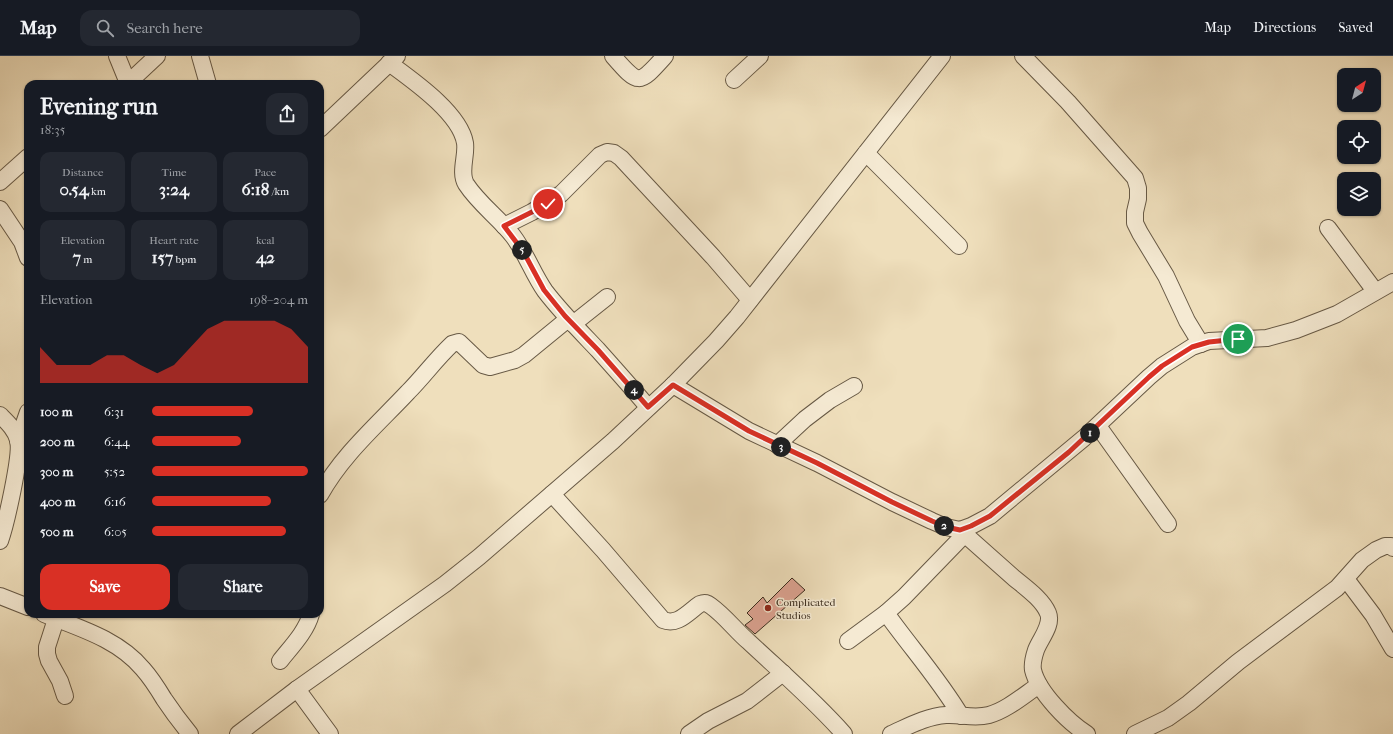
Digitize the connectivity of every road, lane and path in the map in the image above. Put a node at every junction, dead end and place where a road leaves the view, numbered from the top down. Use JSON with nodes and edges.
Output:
{"nodes":[{"id":1,"x":117,"y":56,"type":"edge"},
{"id":2,"x":157,"y":56,"type":"edge"},
{"id":3,"x":200,"y":56,"type":"edge"},
{"id":4,"x":613,"y":56,"type":"edge"},
{"id":5,"x":665,"y":56,"type":"edge"},
{"id":6,"x":760,"y":56,"type":"edge"},
{"id":7,"x":942,"y":56,"type":"edge"},
{"id":8,"x":1023,"y":56,"type":"edge"},
{"id":9,"x":393,"y":59,"type":"edge"},
{"id":10,"x":126,"y":80,"type":"edge"},
{"id":11,"x":131,"y":80,"type":"edge"},
{"id":12,"x":207,"y":80,"type":"edge"},
{"id":13,"x":734,"y":80,"type":"dead end"},
{"id":14,"x":324,"y":125,"type":"edge"},
{"id":15,"x":866,"y":153,"type":"junction"},
{"id":16,"x":24,"y":161,"type":"edge"},
{"id":17,"x":0,"y":182,"type":"edge"},
{"id":18,"x":0,"y":209,"type":"edge"},
{"id":19,"x":504,"y":226,"type":"junction"},
{"id":20,"x":1328,"y":228,"type":"dead end"},
{"id":21,"x":959,"y":246,"type":"dead end"},
{"id":22,"x":24,"y":247,"type":"edge"},
{"id":23,"x":1393,"y":282,"type":"edge"},
{"id":24,"x":1375,"y":291,"type":"junction"},
{"id":25,"x":607,"y":298,"type":"dead end"},
{"id":26,"x":750,"y":300,"type":"junction"},
{"id":27,"x":571,"y":322,"type":"junction"},
{"id":28,"x":1201,"y":344,"type":"junction"},
{"id":29,"x":673,"y":385,"type":"junction"},
{"id":30,"x":854,"y":386,"type":"dead end"},
{"id":31,"x":648,"y":407,"type":"junction"},
{"id":32,"x":0,"y":414,"type":"edge"},
{"id":33,"x":1098,"y":426,"type":"junction"},
{"id":34,"x":24,"y":436,"type":"edge"},
{"id":35,"x":778,"y":445,"type":"junction"},
{"id":36,"x":22,"y":448,"type":"edge"},
{"id":37,"x":324,"y":489,"type":"edge"},
{"id":38,"x":552,"y":494,"type":"junction"},
{"id":39,"x":1168,"y":524,"type":"dead end"},
{"id":40,"x":962,"y":532,"type":"junction"},
{"id":41,"x":0,"y":541,"type":"edge"},
{"id":42,"x":1393,"y":548,"type":"edge"},
{"id":43,"x":1346,"y":579,"type":"junction"},
{"id":44,"x":0,"y":596,"type":"edge"},
{"id":45,"x":24,"y":605,"type":"edge"},
{"id":46,"x":886,"y":613,"type":"junction"},
{"id":47,"x":50,"y":618,"type":"edge"},
{"id":48,"x":55,"y":618,"type":"edge"},
{"id":49,"x":310,"y":618,"type":"edge"},
{"id":50,"x":848,"y":641,"type":"dead end"},
{"id":51,"x":1393,"y":649,"type":"edge"},
{"id":52,"x":280,"y":661,"type":"dead end"},
{"id":53,"x":783,"y":673,"type":"junction"},
{"id":54,"x":1039,"y":685,"type":"junction"},
{"id":55,"x":297,"y":689,"type":"junction"},
{"id":56,"x":65,"y":696,"type":"dead end"},
{"id":57,"x":961,"y":716,"type":"junction"},
{"id":58,"x":190,"y":734,"type":"edge"},
{"id":59,"x":238,"y":734,"type":"edge"},
{"id":60,"x":330,"y":734,"type":"edge"},
{"id":61,"x":689,"y":734,"type":"edge"},
{"id":62,"x":844,"y":734,"type":"edge"},
{"id":63,"x":891,"y":734,"type":"edge"},
{"id":64,"x":1087,"y":734,"type":"edge"},
{"id":65,"x":1135,"y":734,"type":"edge"}],
"edges":[{"from":1,"to":10,"type":"street"},
{"from":2,"to":11,"type":"street"},
{"from":3,"to":12,"type":"street"},
{"from":4,"to":5,"type":"street"},
{"from":6,"to":13,"type":"street"},
{"from":7,"to":15,"type":"street"},
{"from":8,"to":28,"type":"street"},
{"from":9,"to":14,"type":"street"},
{"from":9,"to":19,"type":"street"},
{"from":15,"to":21,"type":"street"},
{"from":15,"to":26,"type":"street"},
{"from":16,"to":17,"type":"street"},
{"from":18,"to":22,"type":"street"},
{"from":19,"to":26,"type":"street"},
{"from":19,"to":27,"type":"street"},
{"from":20,"to":24,"type":"street"},
{"from":23,"to":24,"type":"street"},
{"from":24,"to":28,"type":"street"},
{"from":25,"to":27,"type":"street"},
{"from":26,"to":29,"type":"street"},
{"from":27,"to":31,"type":"street"},
{"from":27,"to":37,"type":"street"},
{"from":28,"to":33,"type":"street"},
{"from":29,"to":31,"type":"street"},
{"from":29,"to":35,"type":"street"},
{"from":30,"to":35,"type":"street"},
{"from":31,"to":38,"type":"street"},
{"from":32,"to":36,"type":"street"},
{"from":33,"to":39,"type":"street"},
{"from":33,"to":40,"type":"street"},
{"from":34,"to":36,"type":"street"},
{"from":35,"to":40,"type":"street"},
{"from":36,"to":41,"type":"street"},
{"from":38,"to":53,"type":"street"},
{"from":38,"to":55,"type":"street"},
{"from":40,"to":46,"type":"street"},
{"from":40,"to":54,"type":"street"},
{"from":42,"to":43,"type":"street"},
{"from":43,"to":51,"type":"street"},
{"from":43,"to":65,"type":"street"},
{"from":44,"to":45,"type":"street"},
{"from":46,"to":50,"type":"street"},
{"from":46,"to":57,"type":"street"},
{"from":47,"to":56,"type":"street"},
{"from":48,"to":58,"type":"street"},
{"from":49,"to":52,"type":"street"},
{"from":53,"to":61,"type":"street"},
{"from":53,"to":62,"type":"street"},
{"from":54,"to":57,"type":"street"},
{"from":54,"to":64,"type":"street"},
{"from":55,"to":59,"type":"street"},
{"from":55,"to":60,"type":"street"},
{"from":57,"to":63,"type":"street"}]}
